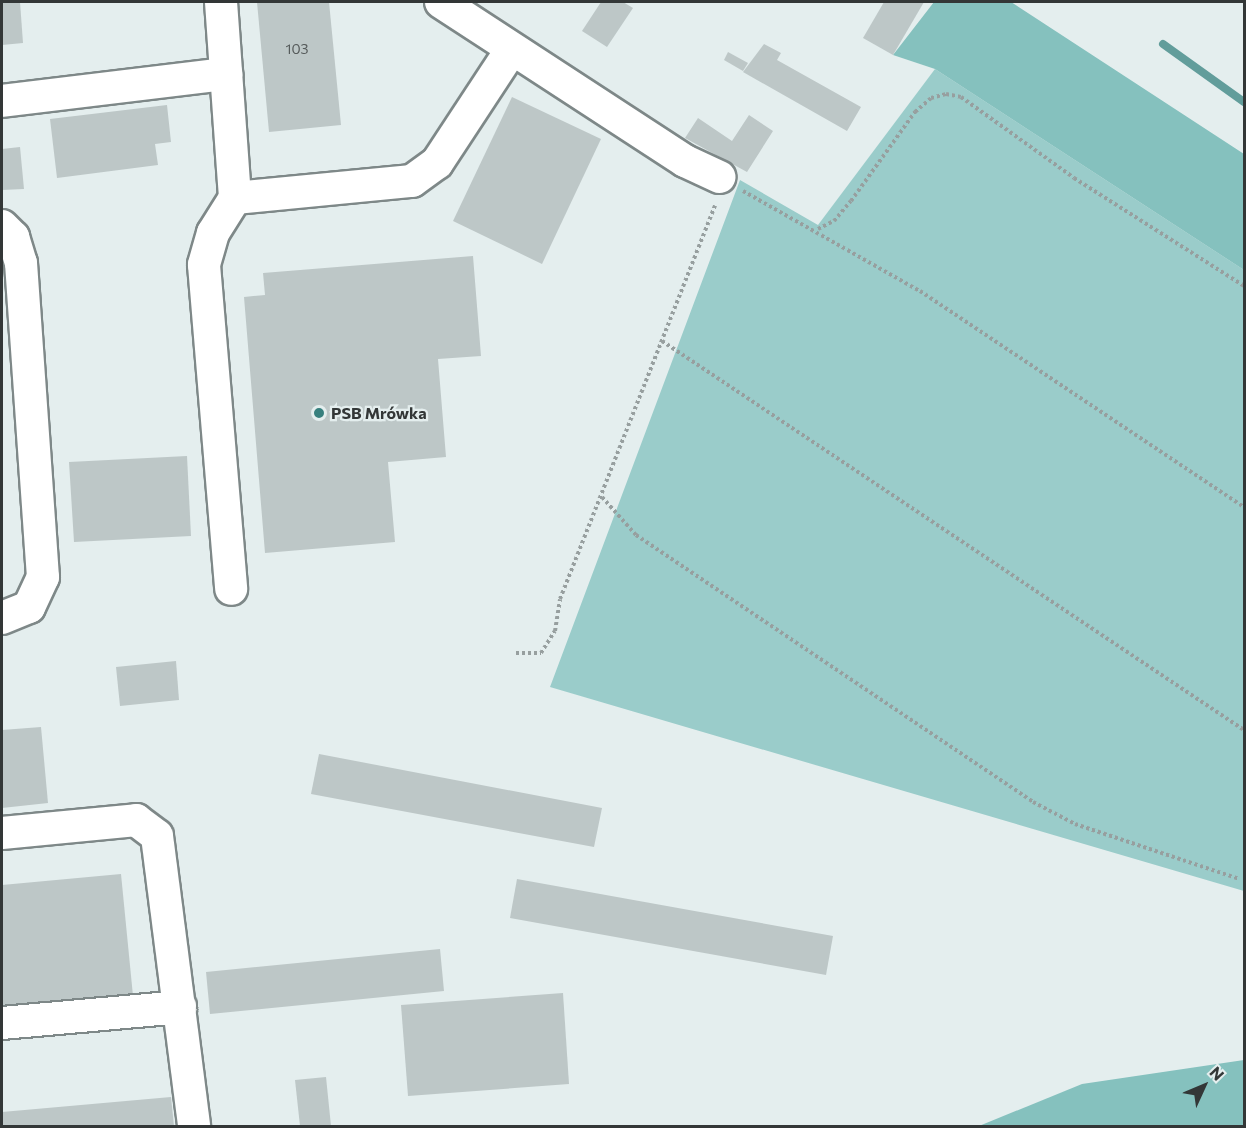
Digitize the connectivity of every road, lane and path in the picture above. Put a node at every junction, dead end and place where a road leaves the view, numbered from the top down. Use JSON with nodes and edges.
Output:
{"nodes":[{"id":1,"x":220,"y":2,"type":"edge"},
{"id":2,"x":441,"y":2,"type":"edge"},
{"id":3,"x":512,"y":49,"type":"junction"},
{"id":4,"x":226,"y":74,"type":"junction"},
{"id":5,"x":2,"y":101,"type":"edge"},
{"id":6,"x":719,"y":177,"type":"junction"},
{"id":7,"x":236,"y":198,"type":"junction"},
{"id":8,"x":2,"y":226,"type":"edge"},
{"id":9,"x":818,"y":230,"type":"junction"},
{"id":10,"x":1245,"y":286,"type":"edge"},
{"id":11,"x":662,"y":341,"type":"junction"},
{"id":12,"x":602,"y":497,"type":"junction"},
{"id":13,"x":1245,"y":507,"type":"edge"},
{"id":14,"x":231,"y":589,"type":"dead end"},
{"id":15,"x":2,"y":618,"type":"edge"},
{"id":16,"x":516,"y":652,"type":"dead end"},
{"id":17,"x":1245,"y":730,"type":"edge"},
{"id":18,"x":2,"y":833,"type":"edge"},
{"id":19,"x":1239,"y":879,"type":"dead end"},
{"id":20,"x":180,"y":1007,"type":"junction"},
{"id":21,"x":2,"y":1023,"type":"edge"},
{"id":22,"x":194,"y":1126,"type":"edge"}],
"edges":[{"from":1,"to":4,"type":"lane"},
{"from":2,"to":3,"type":"lane"},
{"from":3,"to":6,"type":"lane"},
{"from":3,"to":7,"type":"lane"},
{"from":4,"to":5,"type":"lane"},
{"from":4,"to":7,"type":"lane"},
{"from":6,"to":9,"type":"path"},
{"from":6,"to":11,"type":"path"},
{"from":7,"to":14,"type":"lane"},
{"from":8,"to":15,"type":"lane"},
{"from":9,"to":10,"type":"path"},
{"from":9,"to":13,"type":"path"},
{"from":11,"to":12,"type":"path"},
{"from":11,"to":17,"type":"path"},
{"from":12,"to":16,"type":"path"},
{"from":12,"to":19,"type":"path"},
{"from":18,"to":20,"type":"lane"},
{"from":20,"to":21,"type":"lane"},
{"from":20,"to":22,"type":"lane"}]}
